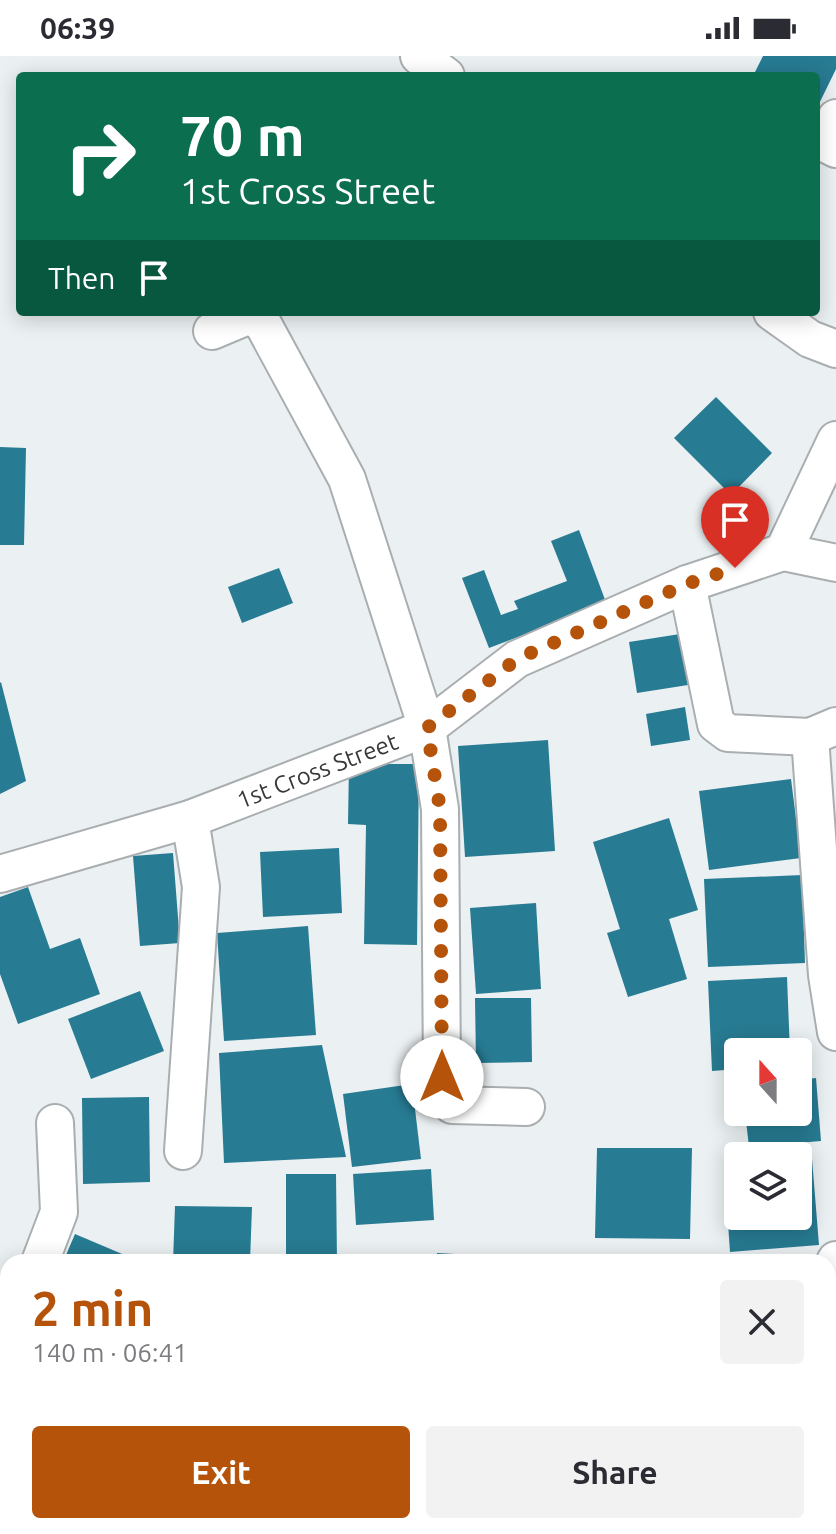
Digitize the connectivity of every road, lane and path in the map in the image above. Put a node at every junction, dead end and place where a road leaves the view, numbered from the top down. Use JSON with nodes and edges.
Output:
{"nodes":[{"id":1,"x":419,"y":56,"type":"edge"},
{"id":2,"x":441,"y":72,"type":"edge"},
{"id":3,"x":836,"y":118,"type":"edge"},
{"id":4,"x":836,"y":149,"type":"edge"},
{"id":5,"x":248,"y":316,"type":"edge"},
{"id":6,"x":251,"y":316,"type":"edge"},
{"id":7,"x":778,"y":316,"type":"edge"},
{"id":8,"x":212,"y":331,"type":"dead end"},
{"id":9,"x":836,"y":349,"type":"edge"},
{"id":10,"x":836,"y":440,"type":"edge"},
{"id":11,"x":783,"y":552,"type":"junction"},
{"id":12,"x":836,"y":563,"type":"edge"},
{"id":13,"x":687,"y":584,"type":"junction"},
{"id":14,"x":427,"y":728,"type":"junction"},
{"id":15,"x":823,"y":732,"type":"edge"},
{"id":16,"x":190,"y":819,"type":"junction"},
{"id":17,"x":0,"y":874,"type":"edge"},
{"id":18,"x":836,"y":1032,"type":"edge"},
{"id":19,"x":526,"y":1107,"type":"dead end"},
{"id":20,"x":55,"y":1123,"type":"dead end"},
{"id":21,"x":183,"y":1151,"type":"dead end"},
{"id":22,"x":43,"y":1254,"type":"edge"}],
"edges":[{"from":1,"to":2,"type":"street"},
{"from":3,"to":4,"type":"street"},
{"from":5,"to":8,"type":"street"},
{"from":6,"to":14,"type":"street"},
{"from":7,"to":9,"type":"street"},
{"from":10,"to":11,"type":"street"},
{"from":11,"to":12,"type":"street"},
{"from":11,"to":13,"type":"street","name":"1st Cross Street"},
{"from":13,"to":14,"type":"street","name":"1st Cross Street"},
{"from":13,"to":15,"type":"street"},
{"from":14,"to":16,"type":"street","name":"1st Cross Street"},
{"from":14,"to":19,"type":"street"},
{"from":15,"to":18,"type":"street"},
{"from":16,"to":17,"type":"street","name":"1st Cross Street"},
{"from":16,"to":21,"type":"street"},
{"from":20,"to":22,"type":"street"}]}
